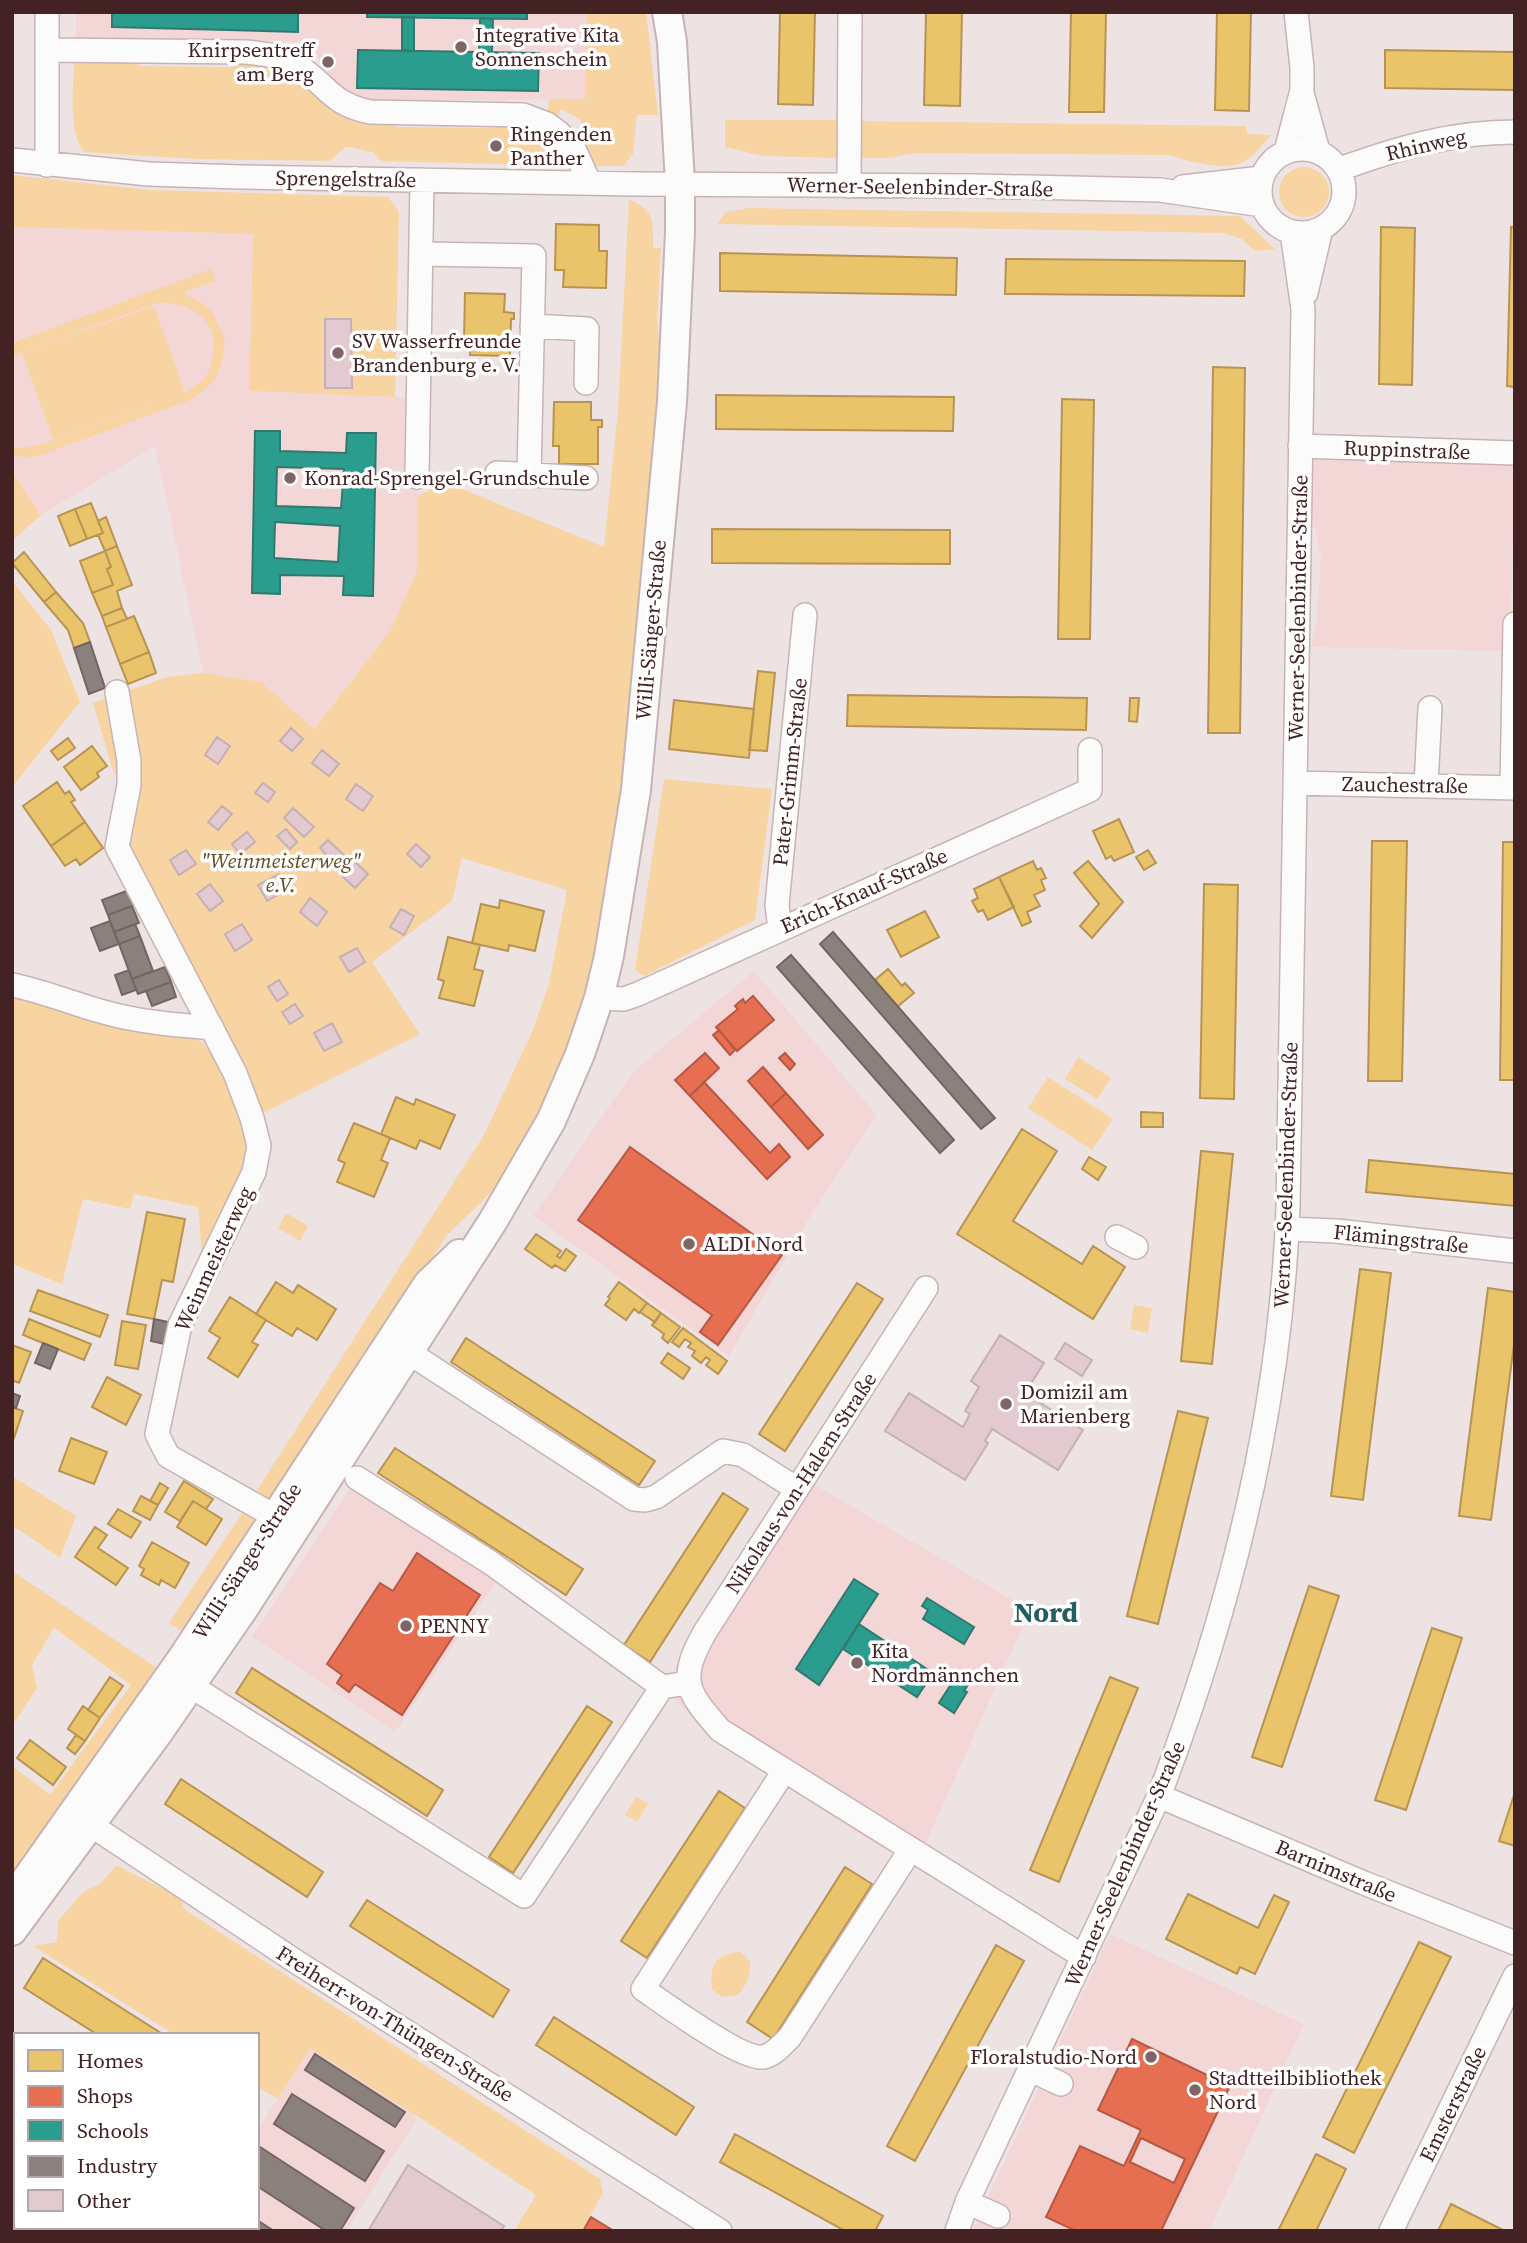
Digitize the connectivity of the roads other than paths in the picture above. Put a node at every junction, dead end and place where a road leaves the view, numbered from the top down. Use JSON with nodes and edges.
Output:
{"nodes":[{"id":1,"x":47,"y":12,"type":"edge"},
{"id":2,"x":667,"y":12,"type":"edge"},
{"id":3,"x":850,"y":12,"type":"edge"},
{"id":4,"x":1296,"y":12,"type":"edge"},
{"id":5,"x":48,"y":50,"type":"junction"},
{"id":6,"x":1302,"y":90,"type":"junction"},
{"id":7,"x":1515,"y":132,"type":"edge"},
{"id":8,"x":1286,"y":151,"type":"junction"},
{"id":9,"x":1318,"y":151,"type":"junction"},
{"id":10,"x":12,"y":160,"type":"edge"},
{"id":11,"x":47,"y":165,"type":"junction"},
{"id":12,"x":1340,"y":169,"type":"junction"},
{"id":13,"x":1262,"y":178,"type":"junction"},
{"id":14,"x":422,"y":180,"type":"junction"},
{"id":15,"x":589,"y":182,"type":"junction"},
{"id":16,"x":680,"y":183,"type":"junction"},
{"id":17,"x":849,"y":186,"type":"junction"},
{"id":18,"x":1160,"y":190,"type":"junction"},
{"id":19,"x":1262,"y":205,"type":"junction"},
{"id":20,"x":1321,"y":229,"type":"junction"},
{"id":21,"x":1292,"y":232,"type":"junction"},
{"id":22,"x":422,"y":254,"type":"junction"},
{"id":23,"x":1303,"y":309,"type":"junction"},
{"id":24,"x":532,"y":326,"type":"junction"},
{"id":25,"x":586,"y":383,"type":"dead end"},
{"id":26,"x":1300,"y":446,"type":"junction"},
{"id":27,"x":1515,"y":453,"type":"edge"},
{"id":28,"x":497,"y":473,"type":"dead end"},
{"id":29,"x":529,"y":474,"type":"junction"},
{"id":30,"x":417,"y":477,"type":"dead end"},
{"id":31,"x":586,"y":478,"type":"dead end"},
{"id":32,"x":805,"y":615,"type":"dead end"},
{"id":33,"x":1515,"y":624,"type":"edge"},
{"id":34,"x":117,"y":692,"type":"dead end"},
{"id":35,"x":1430,"y":708,"type":"dead end"},
{"id":36,"x":1090,"y":750,"type":"dead end"},
{"id":37,"x":1295,"y":783,"type":"junction"},
{"id":38,"x":1426,"y":785,"type":"junction"},
{"id":39,"x":1513,"y":788,"type":"edge"},
{"id":40,"x":780,"y":929,"type":"junction"},
{"id":41,"x":12,"y":985,"type":"edge"},
{"id":42,"x":599,"y":998,"type":"junction"},
{"id":43,"x":212,"y":1028,"type":"junction"},
{"id":44,"x":493,"y":1221,"type":"junction"},
{"id":45,"x":1288,"y":1229,"type":"junction"},
{"id":46,"x":1515,"y":1251,"type":"edge"},
{"id":47,"x":926,"y":1288,"type":"dead end"},
{"id":48,"x":408,"y":1352,"type":"junction"},
{"id":49,"x":357,"y":1478,"type":"dead end"},
{"id":50,"x":797,"y":1489,"type":"junction"},
{"id":51,"x":276,"y":1517,"type":"junction"},
{"id":52,"x":688,"y":1683,"type":"junction"},
{"id":53,"x":191,"y":1686,"type":"junction"},
{"id":54,"x":662,"y":1687,"type":"junction"},
{"id":55,"x":784,"y":1771,"type":"junction"},
{"id":56,"x":1159,"y":1796,"type":"junction"},
{"id":57,"x":82,"y":1819,"type":"junction"},
{"id":58,"x":911,"y":1849,"type":"junction"},
{"id":59,"x":12,"y":1911,"type":"edge"},
{"id":60,"x":12,"y":1931,"type":"edge"},
{"id":61,"x":1515,"y":1943,"type":"edge"},
{"id":62,"x":1084,"y":1957,"type":"junction"},
{"id":63,"x":1515,"y":1976,"type":"edge"},
{"id":64,"x":1031,"y":2070,"type":"junction"},
{"id":65,"x":1061,"y":2084,"type":"dead end"},
{"id":66,"x":967,"y":2202,"type":"junction"},
{"id":67,"x":998,"y":2216,"type":"dead end"},
{"id":68,"x":709,"y":2228,"type":"edge"},
{"id":69,"x":957,"y":2231,"type":"edge"},
{"id":70,"x":1391,"y":2231,"type":"edge"}],
"edges":[{"from":1,"to":5,"type":"street"},
{"from":2,"to":16,"type":"main road","name":"Willi-Sänger-Straße"},
{"from":3,"to":17,"type":"street"},
{"from":4,"to":6,"type":"street"},
{"from":5,"to":11,"type":"street"},
{"from":5,"to":15,"type":"street"},
{"from":6,"to":8,"type":"street"},
{"from":6,"to":9,"type":"street"},
{"from":7,"to":12,"type":"street","name":"Rhinweg"},
{"from":8,"to":9,"type":"street"},
{"from":8,"to":13,"type":"street"},
{"from":9,"to":12,"type":"street"},
{"from":10,"to":11,"type":"street","name":"Sprengelstraße"},
{"from":11,"to":14,"type":"street","name":"Sprengelstraße"},
{"from":12,"to":20,"type":"street"},
{"from":13,"to":18,"type":"street","name":"Werner-Seelenbinder-Straße"},
{"from":13,"to":19,"type":"street"},
{"from":14,"to":15,"type":"street","name":"Sprengelstraße"},
{"from":14,"to":22,"type":"street"},
{"from":15,"to":16,"type":"street","name":"Sprengelstraße"},
{"from":16,"to":17,"type":"street","name":"Werner-Seelenbinder-Straße"},
{"from":16,"to":42,"type":"main road","name":"Willi-Sänger-Straße"},
{"from":17,"to":18,"type":"street","name":"Werner-Seelenbinder-Straße"},
{"from":18,"to":19,"type":"street","name":"Werner-Seelenbinder-Straße"},
{"from":19,"to":21,"type":"street"},
{"from":20,"to":21,"type":"street"},
{"from":20,"to":23,"type":"street","name":"Werner-Seelenbinder-Straße"},
{"from":21,"to":23,"type":"street","name":"Werner-Seelenbinder-Straße"},
{"from":22,"to":24,"type":"street"},
{"from":22,"to":30,"type":"street"},
{"from":23,"to":26,"type":"street","name":"Werner-Seelenbinder-Straße"},
{"from":24,"to":25,"type":"street"},
{"from":24,"to":29,"type":"street"},
{"from":26,"to":27,"type":"street","name":"Ruppinstraße"},
{"from":26,"to":37,"type":"street","name":"Werner-Seelenbinder-Straße"},
{"from":28,"to":29,"type":"street"},
{"from":29,"to":31,"type":"street"},
{"from":32,"to":40,"type":"street","name":"Pater-Grimm-Straße"},
{"from":33,"to":39,"type":"street"},
{"from":34,"to":43,"type":"street","name":"Weinmeisterweg"},
{"from":35,"to":38,"type":"street"},
{"from":36,"to":40,"type":"street","name":"Erich-Knauf-Straße"},
{"from":37,"to":38,"type":"street","name":"Zauchestraße"},
{"from":37,"to":45,"type":"street","name":"Werner-Seelenbinder-Straße"},
{"from":38,"to":39,"type":"street","name":"Zauchestraße"},
{"from":40,"to":42,"type":"street","name":"Erich-Knauf-Straße"},
{"from":41,"to":43,"type":"street"},
{"from":42,"to":44,"type":"main road","name":"Willi-Sänger-Straße"},
{"from":43,"to":51,"type":"street","name":"Weinmeisterweg"},
{"from":44,"to":48,"type":"main road","name":"Willi-Sänger-Straße"},
{"from":44,"to":51,"type":"main road","name":"Willi-Sänger-Straße"},
{"from":45,"to":46,"type":"street","name":"Flämingstraße"},
{"from":45,"to":56,"type":"street","name":"Werner-Seelenbinder-Straße"},
{"from":47,"to":50,"type":"street","name":"Nikolaus-von-Halem-Straße"},
{"from":48,"to":50,"type":"street"},
{"from":48,"to":53,"type":"main road","name":"Willi-Sänger-Straße"},
{"from":49,"to":54,"type":"street"},
{"from":50,"to":52,"type":"street","name":"Nikolaus-von-Halem-Straße"},
{"from":51,"to":57,"type":"main road","name":"Willi-Sänger-Straße"},
{"from":52,"to":54,"type":"street"},
{"from":52,"to":55,"type":"street"},
{"from":53,"to":54,"type":"street"},
{"from":53,"to":57,"type":"main road","name":"Willi-Sänger-Straße"},
{"from":55,"to":58,"type":"street"},
{"from":55,"to":58,"type":"street"},
{"from":56,"to":61,"type":"street","name":"Barnimstraße"},
{"from":56,"to":62,"type":"street","name":"Werner-Seelenbinder-Straße"},
{"from":57,"to":59,"type":"main road","name":"Willi-Sänger-Straße"},
{"from":57,"to":60,"type":"main road","name":"Willi-Sänger-Straße"},
{"from":57,"to":68,"type":"street","name":"Freiherr-von-Thüngen-Straße"},
{"from":58,"to":62,"type":"street"},
{"from":62,"to":64,"type":"street","name":"Werner-Seelenbinder-Straße"},
{"from":63,"to":70,"type":"street","name":"Emsterstraße"},
{"from":64,"to":65,"type":"street"},
{"from":64,"to":66,"type":"street","name":"Werner-Seelenbinder-Straße"},
{"from":66,"to":67,"type":"street"},
{"from":66,"to":69,"type":"street","name":"Werner-Seelenbinder-Straße"}]}
